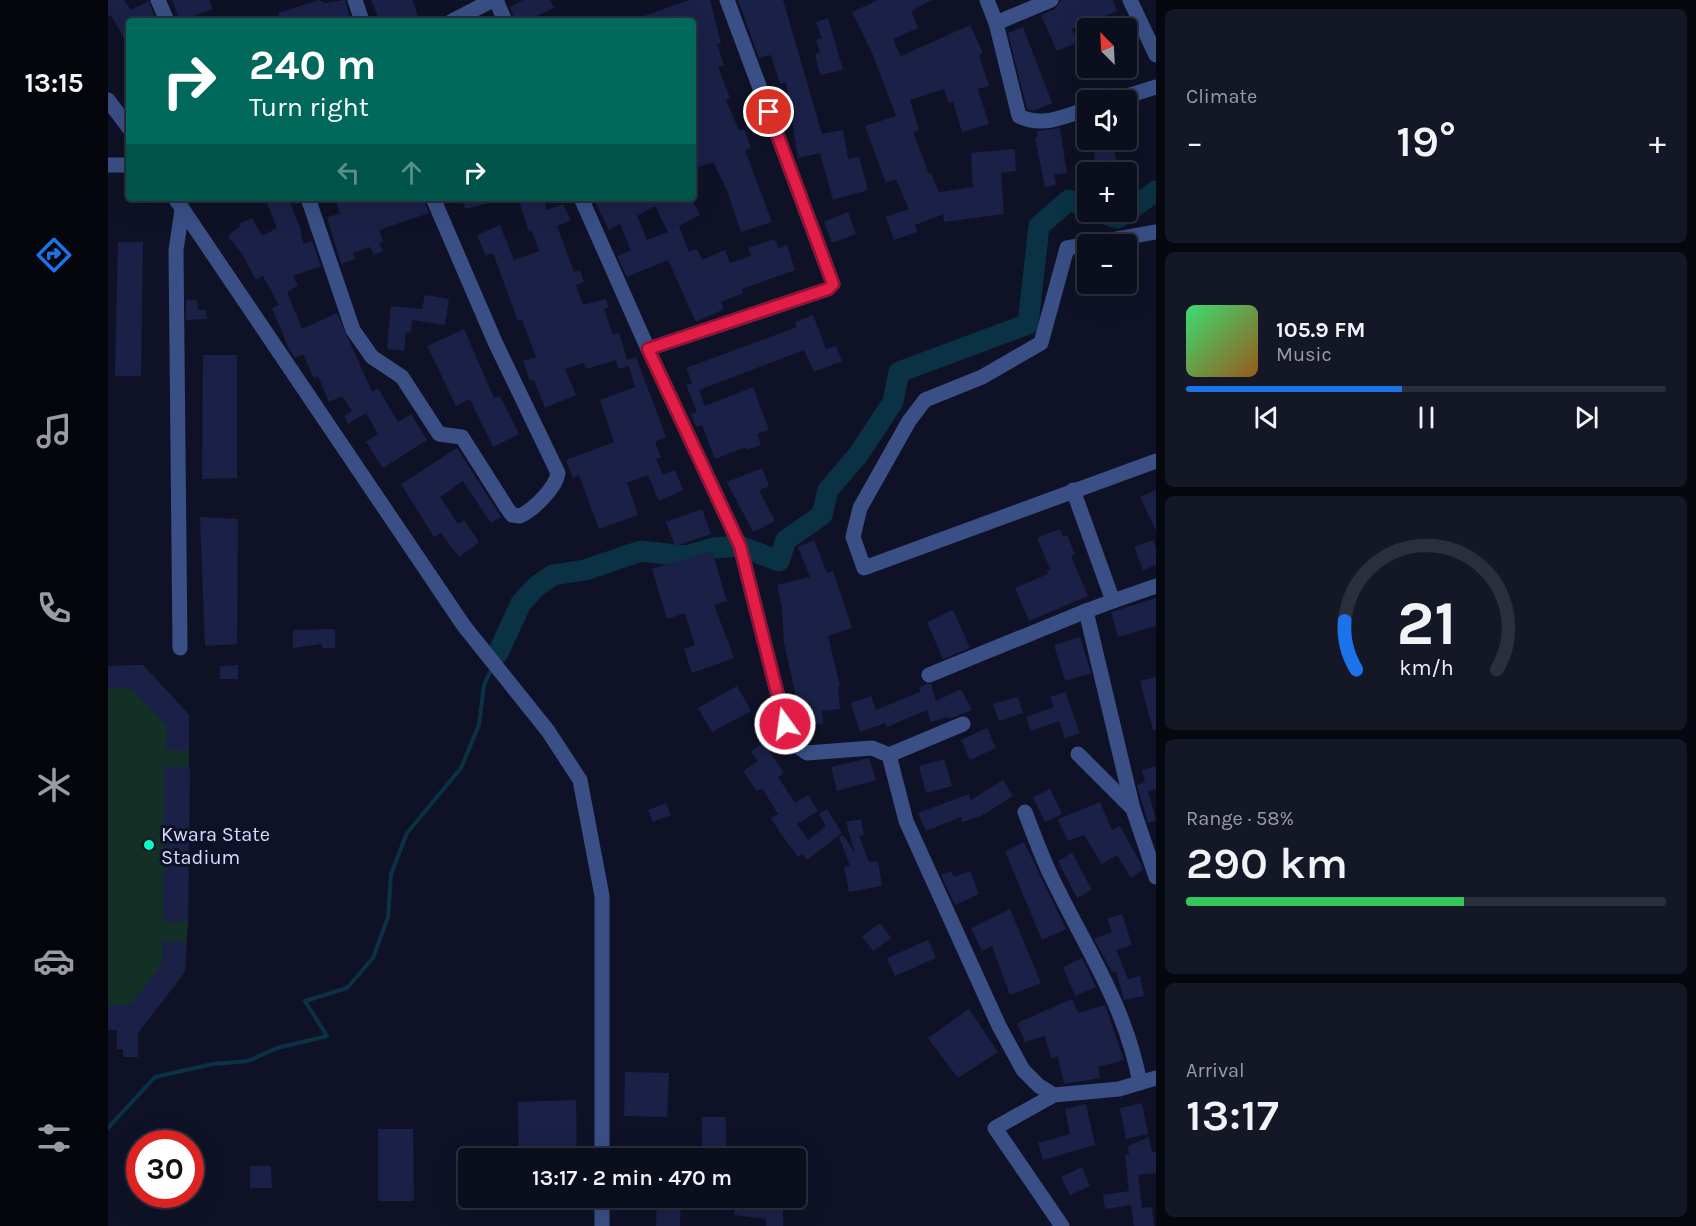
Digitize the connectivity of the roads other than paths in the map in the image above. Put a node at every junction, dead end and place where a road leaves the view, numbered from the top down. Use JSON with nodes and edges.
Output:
{"nodes":[{"id":1,"x":158,"y":0,"type":"edge"},
{"id":2,"x":355,"y":0,"type":"edge"},
{"id":3,"x":494,"y":0,"type":"edge"},
{"id":4,"x":727,"y":0,"type":"edge"},
{"id":5,"x":987,"y":0,"type":"edge"},
{"id":6,"x":1051,"y":0,"type":"edge"},
{"id":7,"x":1130,"y":0,"type":"edge"},
{"id":8,"x":166,"y":18,"type":"edge"},
{"id":9,"x":361,"y":18,"type":"edge"},
{"id":10,"x":458,"y":18,"type":"edge"},
{"id":11,"x":503,"y":18,"type":"edge"},
{"id":12,"x":996,"y":23,"type":"junction"},
{"id":13,"x":1156,"y":55,"type":"edge"},
{"id":14,"x":1156,"y":87,"type":"edge"},
{"id":15,"x":1137,"y":93,"type":"edge"},
{"id":16,"x":108,"y":100,"type":"edge"},
{"id":17,"x":1077,"y":113,"type":"edge"},
{"id":18,"x":126,"y":124,"type":"edge"},
{"id":19,"x":108,"y":165,"type":"edge"},
{"id":20,"x":126,"y":165,"type":"edge"},
{"id":21,"x":309,"y":201,"type":"edge"},
{"id":22,"x":434,"y":201,"type":"edge"},
{"id":23,"x":582,"y":201,"type":"edge"},
{"id":24,"x":179,"y":204,"type":"edge"},
{"id":25,"x":1156,"y":232,"type":"edge"},
{"id":26,"x":648,"y":349,"type":"junction"},
{"id":27,"x":1156,"y":461,"type":"edge"},
{"id":28,"x":1073,"y":490,"type":"junction"},
{"id":29,"x":1156,"y":586,"type":"edge"},
{"id":30,"x":1113,"y":601,"type":"junction"},
{"id":31,"x":1086,"y":611,"type":"junction"},
{"id":32,"x":180,"y":648,"type":"dead end"},
{"id":33,"x":929,"y":675,"type":"dead end"},
{"id":34,"x":963,"y":724,"type":"dead end"},
{"id":35,"x":1078,"y":754,"type":"dead end"},
{"id":36,"x":889,"y":755,"type":"junction"},
{"id":37,"x":1133,"y":808,"type":"junction"},
{"id":38,"x":1025,"y":812,"type":"dead end"},
{"id":39,"x":1156,"y":877,"type":"edge"},
{"id":40,"x":1156,"y":1078,"type":"edge"},
{"id":41,"x":1140,"y":1083,"type":"junction"},
{"id":42,"x":1054,"y":1095,"type":"junction"},
{"id":43,"x":602,"y":1148,"type":"edge"},
{"id":44,"x":602,"y":1208,"type":"edge"},
{"id":45,"x":602,"y":1226,"type":"edge"},
{"id":46,"x":1062,"y":1226,"type":"edge"}],
"edges":[{"from":1,"to":8,"type":"street"},
{"from":2,"to":9,"type":"street"},
{"from":3,"to":10,"type":"street"},
{"from":3,"to":11,"type":"street"},
{"from":4,"to":26,"type":"street"},
{"from":5,"to":12,"type":"street"},
{"from":6,"to":12,"type":"street"},
{"from":7,"to":13,"type":"street"},
{"from":12,"to":17,"type":"street"},
{"from":14,"to":15,"type":"street"},
{"from":16,"to":18,"type":"street"},
{"from":19,"to":20,"type":"street"},
{"from":21,"to":22,"type":"street"},
{"from":23,"to":26,"type":"street"},
{"from":24,"to":32,"type":"street"},
{"from":24,"to":43,"type":"street"},
{"from":25,"to":28,"type":"street"},
{"from":26,"to":36,"type":"street"},
{"from":27,"to":28,"type":"street"},
{"from":28,"to":30,"type":"street"},
{"from":29,"to":30,"type":"street"},
{"from":30,"to":31,"type":"street"},
{"from":31,"to":33,"type":"street"},
{"from":31,"to":37,"type":"street"},
{"from":34,"to":36,"type":"street"},
{"from":35,"to":37,"type":"street"},
{"from":36,"to":42,"type":"street"},
{"from":37,"to":39,"type":"street"},
{"from":38,"to":41,"type":"street"},
{"from":40,"to":41,"type":"street"},
{"from":41,"to":42,"type":"street"},
{"from":42,"to":46,"type":"street"},
{"from":44,"to":45,"type":"street"}]}
